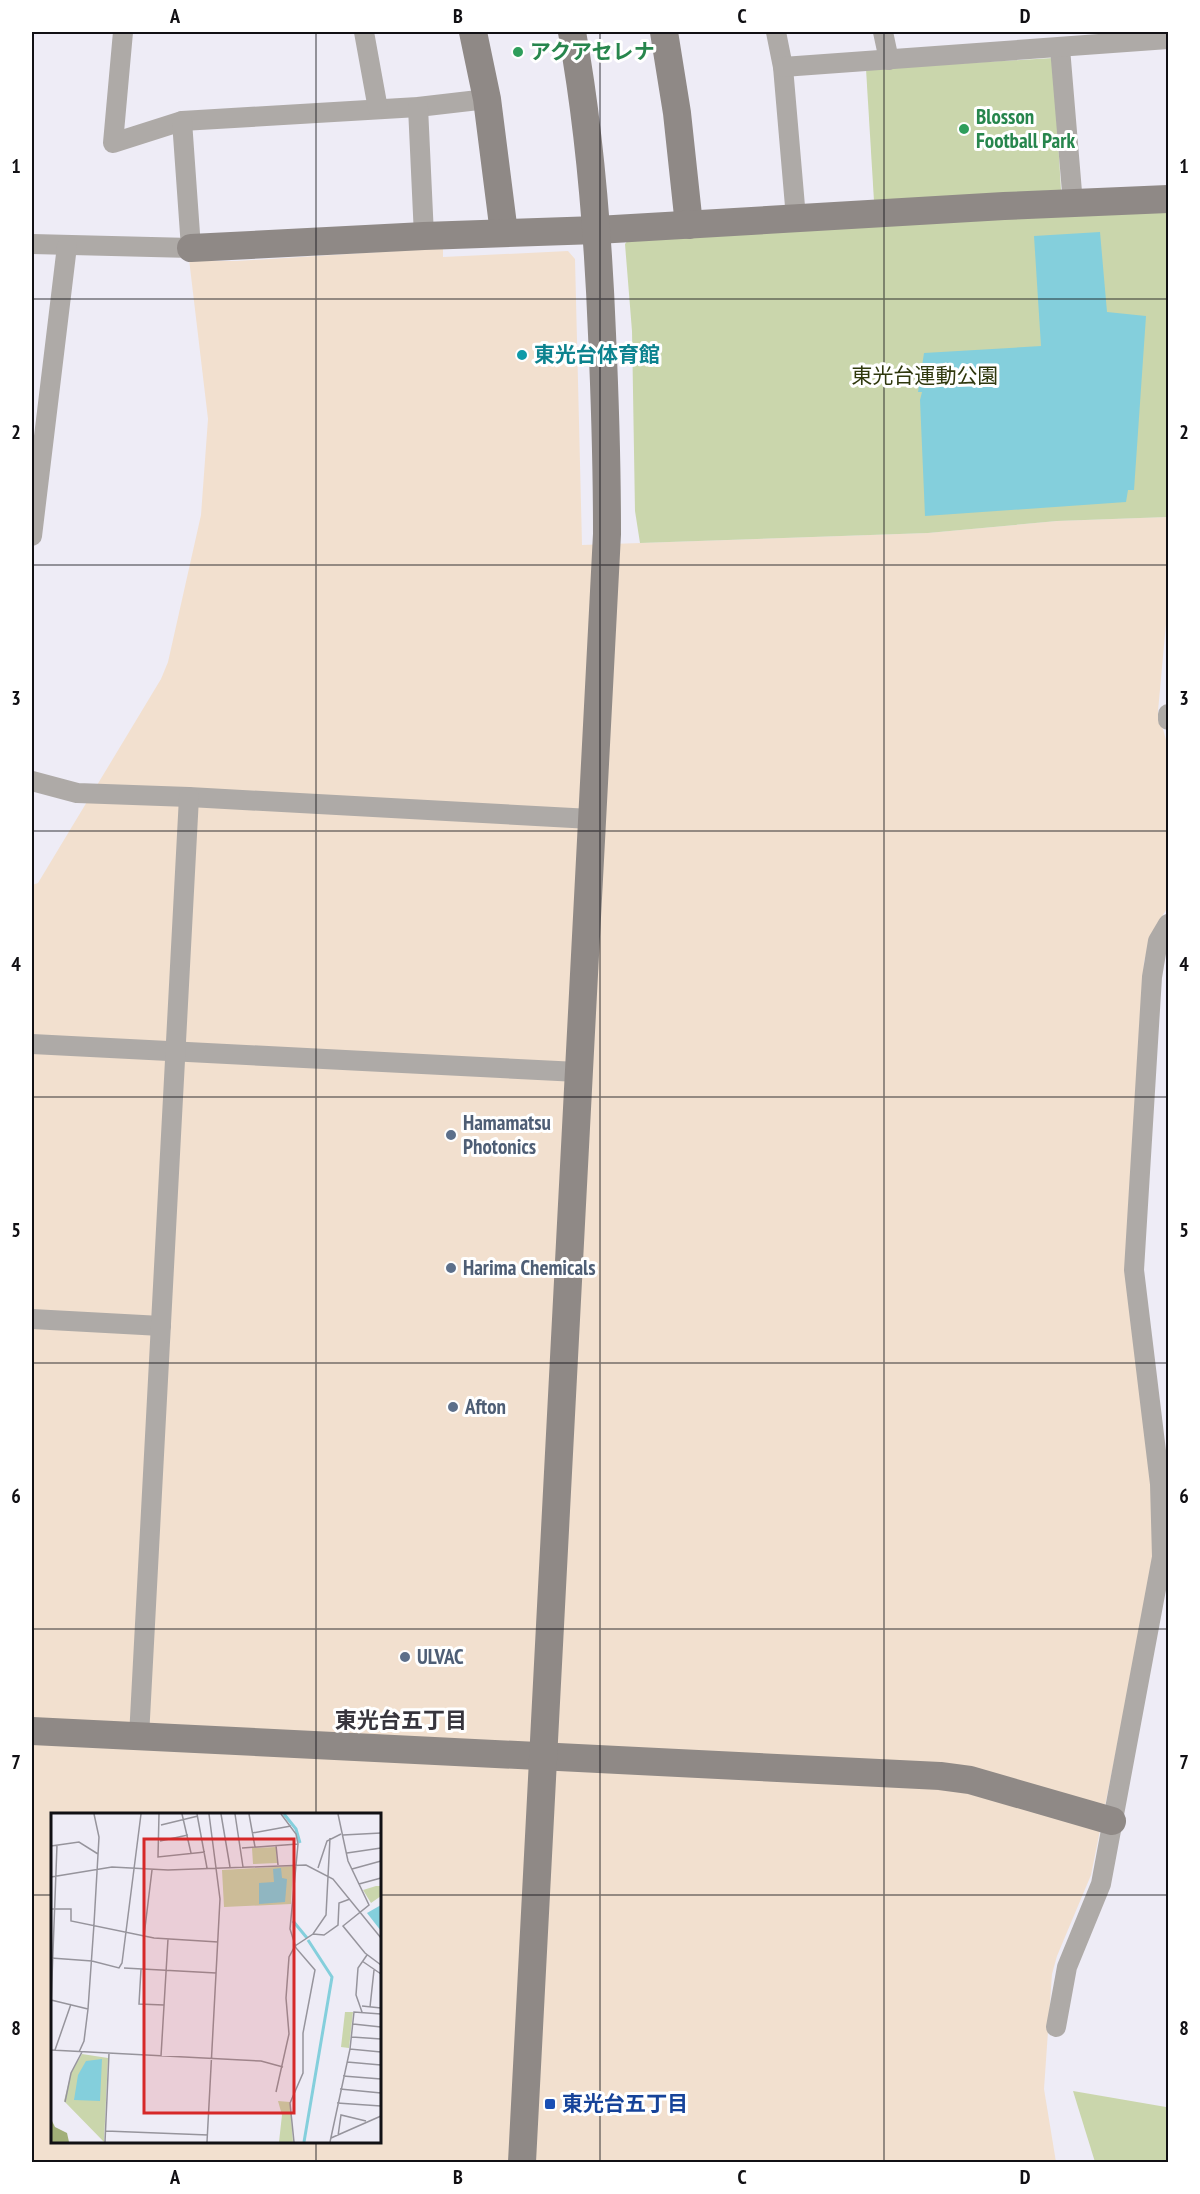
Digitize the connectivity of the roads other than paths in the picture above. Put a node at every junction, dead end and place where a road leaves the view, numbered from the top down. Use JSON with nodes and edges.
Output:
{"nodes":[{"id":1,"x":123,"y":32,"type":"edge"},
{"id":2,"x":364,"y":32,"type":"edge"},
{"id":3,"x":473,"y":32,"type":"edge"},
{"id":4,"x":572,"y":32,"type":"edge"},
{"id":5,"x":664,"y":32,"type":"edge"},
{"id":6,"x":776,"y":32,"type":"edge"},
{"id":7,"x":884,"y":32,"type":"edge"},
{"id":8,"x":1168,"y":39,"type":"edge"},
{"id":9,"x":1060,"y":48,"type":"junction"},
{"id":10,"x":889,"y":60,"type":"junction"},
{"id":11,"x":783,"y":67,"type":"junction"},
{"id":12,"x":487,"y":99,"type":"junction"},
{"id":13,"x":418,"y":107,"type":"junction"},
{"id":14,"x":378,"y":109,"type":"junction"},
{"id":15,"x":182,"y":121,"type":"junction"},
{"id":16,"x":1168,"y":199,"type":"edge"},
{"id":17,"x":1073,"y":204,"type":"junction"},
{"id":18,"x":796,"y":218,"type":"junction"},
{"id":19,"x":688,"y":225,"type":"junction"},
{"id":20,"x":597,"y":230,"type":"junction"},
{"id":21,"x":504,"y":233,"type":"junction"},
{"id":22,"x":424,"y":236,"type":"junction"},
{"id":23,"x":32,"y":244,"type":"edge"},
{"id":24,"x":67,"y":246,"type":"junction"},
{"id":25,"x":191,"y":248,"type":"junction"},
{"id":26,"x":32,"y":536,"type":"edge"},
{"id":27,"x":1168,"y":714,"type":"edge"},
{"id":28,"x":1168,"y":720,"type":"edge"},
{"id":29,"x":32,"y":781,"type":"edge"},
{"id":30,"x":189,"y":797,"type":"junction"},
{"id":31,"x":591,"y":819,"type":"junction"},
{"id":32,"x":1168,"y":924,"type":"edge"},
{"id":33,"x":32,"y":1044,"type":"edge"},
{"id":34,"x":175,"y":1051,"type":"junction"},
{"id":35,"x":578,"y":1072,"type":"junction"},
{"id":36,"x":32,"y":1319,"type":"edge"},
{"id":37,"x":161,"y":1326,"type":"junction"},
{"id":38,"x":32,"y":1731,"type":"edge"},
{"id":39,"x":140,"y":1737,"type":"junction"},
{"id":40,"x":543,"y":1757,"type":"junction"},
{"id":41,"x":1112,"y":1821,"type":"junction"},
{"id":42,"x":1056,"y":2027,"type":"dead end"},
{"id":43,"x":522,"y":2163,"type":"edge"}],
"edges":[{"from":1,"to":15,"type":"street"},
{"from":2,"to":14,"type":"street"},
{"from":3,"to":12,"type":"street"},
{"from":4,"to":20,"type":"street"},
{"from":5,"to":19,"type":"street"},
{"from":6,"to":11,"type":"street"},
{"from":7,"to":10,"type":"street"},
{"from":8,"to":9,"type":"street"},
{"from":9,"to":10,"type":"street"},
{"from":9,"to":17,"type":"street"},
{"from":10,"to":11,"type":"street"},
{"from":11,"to":18,"type":"street"},
{"from":12,"to":13,"type":"street"},
{"from":12,"to":21,"type":"street"},
{"from":13,"to":14,"type":"street"},
{"from":13,"to":22,"type":"street"},
{"from":14,"to":15,"type":"street"},
{"from":15,"to":25,"type":"street"},
{"from":16,"to":17,"type":"street"},
{"from":17,"to":18,"type":"street"},
{"from":18,"to":19,"type":"street"},
{"from":19,"to":20,"type":"street"},
{"from":20,"to":21,"type":"street"},
{"from":20,"to":31,"type":"street"},
{"from":21,"to":22,"type":"street"},
{"from":22,"to":25,"type":"street"},
{"from":23,"to":24,"type":"street"},
{"from":24,"to":25,"type":"street"},
{"from":24,"to":26,"type":"street"},
{"from":27,"to":28,"type":"street"},
{"from":29,"to":30,"type":"street"},
{"from":30,"to":31,"type":"street"},
{"from":30,"to":34,"type":"street"},
{"from":31,"to":35,"type":"street"},
{"from":32,"to":41,"type":"street"},
{"from":33,"to":34,"type":"street"},
{"from":34,"to":35,"type":"street"},
{"from":34,"to":37,"type":"street"},
{"from":35,"to":40,"type":"street"},
{"from":36,"to":37,"type":"street"},
{"from":37,"to":39,"type":"street"},
{"from":38,"to":39,"type":"street"},
{"from":39,"to":40,"type":"street"},
{"from":40,"to":41,"type":"street"},
{"from":40,"to":43,"type":"street"},
{"from":41,"to":42,"type":"street"}]}
